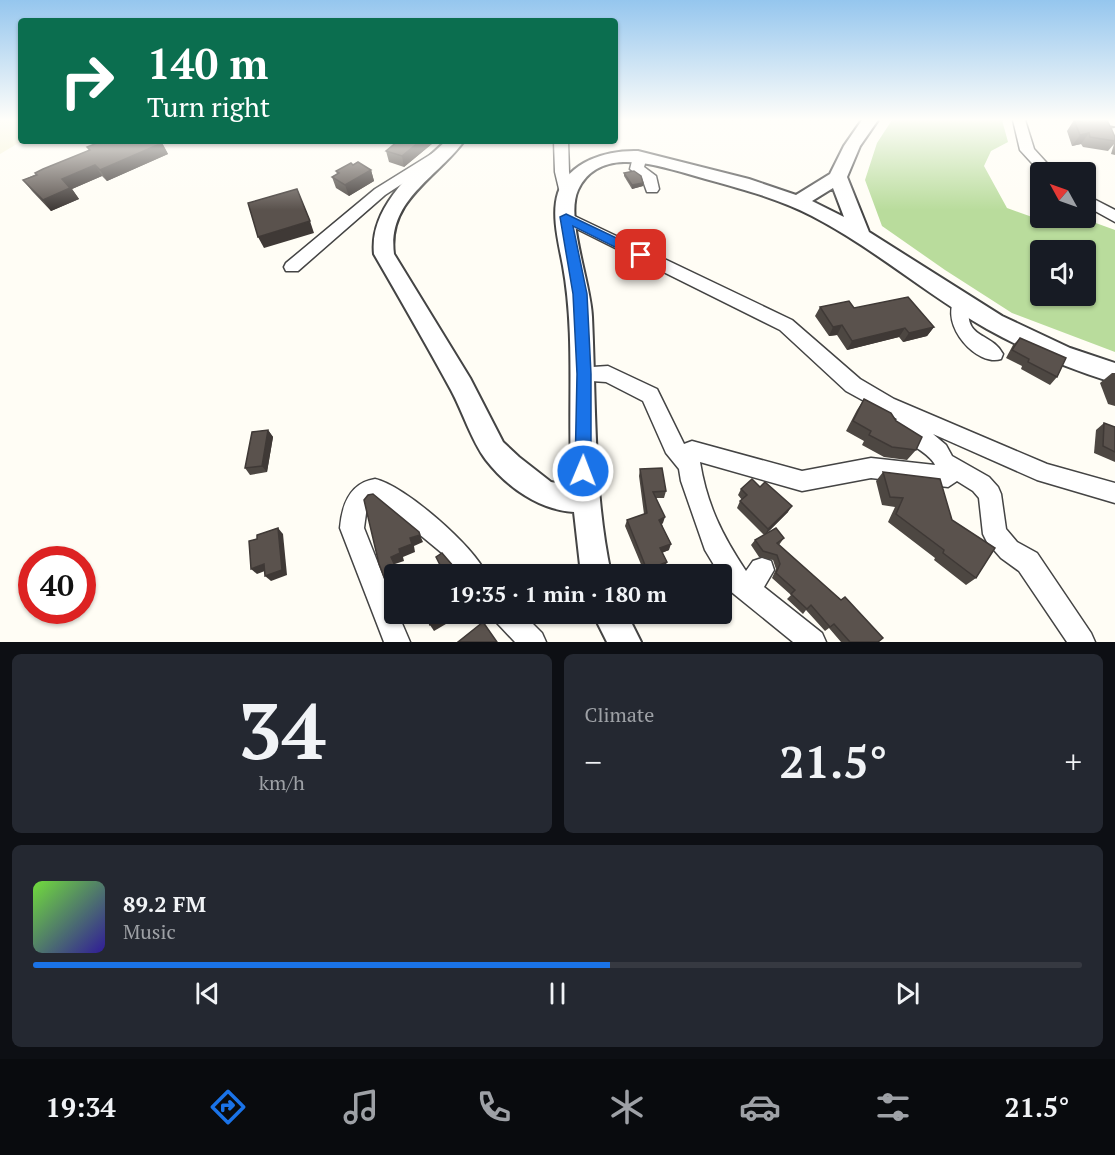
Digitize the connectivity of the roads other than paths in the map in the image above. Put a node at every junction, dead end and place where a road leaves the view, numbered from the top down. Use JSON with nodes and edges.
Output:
{"nodes":[{"id":1,"x":444,"y":150,"type":"edge"},
{"id":2,"x":447,"y":150,"type":"edge"},
{"id":3,"x":561,"y":150,"type":"edge"},
{"id":4,"x":850,"y":150,"type":"edge"},
{"id":5,"x":1028,"y":150,"type":"edge"},
{"id":6,"x":640,"y":157,"type":"junction"},
{"id":7,"x":1039,"y":162,"type":"edge"},
{"id":8,"x":838,"y":177,"type":"junction"},
{"id":9,"x":652,"y":189,"type":"dead end"},
{"id":10,"x":567,"y":193,"type":"junction"},
{"id":11,"x":798,"y":202,"type":"junction"},
{"id":12,"x":1096,"y":206,"type":"edge"},
{"id":13,"x":566,"y":217,"type":"junction"},
{"id":14,"x":1115,"y":217,"type":"edge"},
{"id":15,"x":860,"y":236,"type":"junction"},
{"id":16,"x":292,"y":267,"type":"dead end"},
{"id":17,"x":961,"y":303,"type":"junction"},
{"id":18,"x":994,"y":354,"type":"dead end"},
{"id":19,"x":1115,"y":373,"type":"edge"},
{"id":20,"x":584,"y":374,"type":"junction"},
{"id":21,"x":887,"y":405,"type":"junction"},
{"id":22,"x":687,"y":462,"type":"junction"},
{"id":23,"x":946,"y":463,"type":"junction"},
{"id":24,"x":1115,"y":493,"type":"edge"},
{"id":25,"x":586,"y":500,"type":"junction"},
{"id":26,"x":466,"y":564,"type":"edge"},
{"id":27,"x":596,"y":564,"type":"edge"},
{"id":28,"x":762,"y":570,"type":"dead end"},
{"id":29,"x":747,"y":589,"type":"junction"},
{"id":30,"x":384,"y":609,"type":"edge"},
{"id":31,"x":390,"y":624,"type":"edge"},
{"id":32,"x":516,"y":624,"type":"edge"},
{"id":33,"x":615,"y":624,"type":"edge"},
{"id":34,"x":397,"y":642,"type":"edge"},
{"id":35,"x":533,"y":642,"type":"edge"},
{"id":36,"x":625,"y":642,"type":"edge"},
{"id":37,"x":813,"y":642,"type":"edge"},
{"id":38,"x":1082,"y":642,"type":"edge"}],
"edges":[{"from":1,"to":16,"type":"street"},
{"from":2,"to":25,"type":"street"},
{"from":3,"to":10,"type":"street"},
{"from":4,"to":8,"type":"street"},
{"from":5,"to":7,"type":"street"},
{"from":6,"to":9,"type":"street"},
{"from":6,"to":10,"type":"street"},
{"from":6,"to":11,"type":"street"},
{"from":8,"to":11,"type":"street"},
{"from":8,"to":15,"type":"street"},
{"from":10,"to":13,"type":"street"},
{"from":11,"to":15,"type":"street"},
{"from":12,"to":14,"type":"street"},
{"from":13,"to":20,"type":"street"},
{"from":13,"to":21,"type":"street"},
{"from":15,"to":17,"type":"street"},
{"from":17,"to":18,"type":"street"},
{"from":17,"to":19,"type":"street"},
{"from":20,"to":22,"type":"street"},
{"from":20,"to":25,"type":"street"},
{"from":21,"to":23,"type":"street"},
{"from":21,"to":24,"type":"street"},
{"from":22,"to":23,"type":"street"},
{"from":22,"to":29,"type":"street"},
{"from":23,"to":38,"type":"street"},
{"from":25,"to":27,"type":"street"},
{"from":26,"to":30,"type":"street"},
{"from":28,"to":29,"type":"street"},
{"from":29,"to":37,"type":"street"},
{"from":31,"to":34,"type":"street"},
{"from":32,"to":35,"type":"street"},
{"from":33,"to":36,"type":"street"}]}
